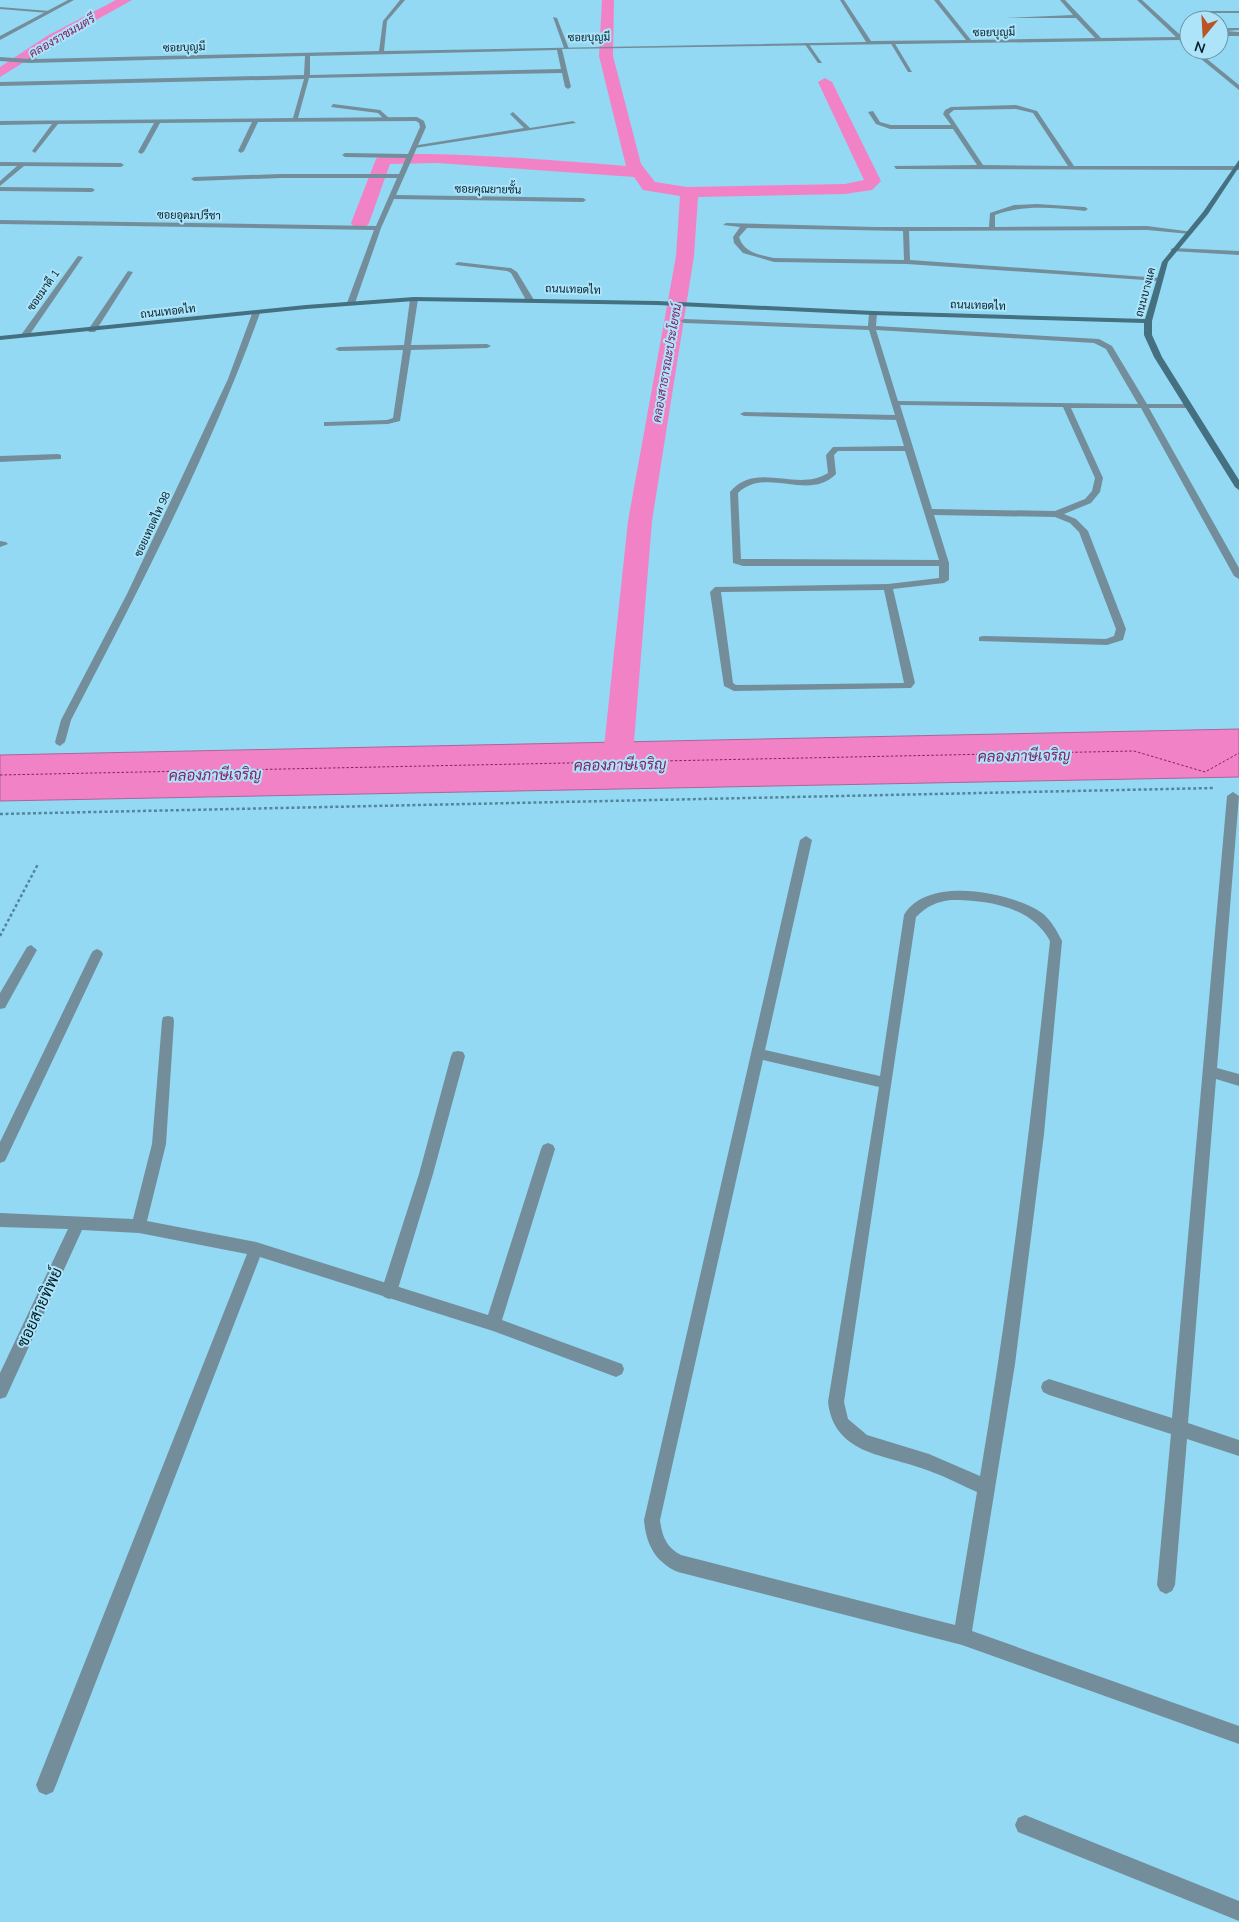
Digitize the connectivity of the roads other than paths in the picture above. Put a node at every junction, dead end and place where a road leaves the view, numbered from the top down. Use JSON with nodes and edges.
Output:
{"nodes":[{"id":1,"x":72,"y":0,"type":"edge"},
{"id":2,"x":403,"y":0,"type":"edge"},
{"id":3,"x":842,"y":0,"type":"edge"},
{"id":4,"x":936,"y":0,"type":"edge"},
{"id":5,"x":1062,"y":0,"type":"edge"},
{"id":6,"x":1139,"y":0,"type":"edge"},
{"id":7,"x":0,"y":8,"type":"edge"},
{"id":8,"x":49,"y":12,"type":"junction"},
{"id":9,"x":1078,"y":16,"type":"junction"},
{"id":10,"x":556,"y":18,"type":"dead end"},
{"id":11,"x":1007,"y":18,"type":"dead end"},
{"id":12,"x":88,"y":25,"type":"dead end"},
{"id":13,"x":1239,"y":29,"type":"edge"},
{"id":14,"x":1239,"y":34,"type":"edge"},
{"id":15,"x":0,"y":38,"type":"edge"},
{"id":16,"x":1179,"y":38,"type":"joint"},
{"id":17,"x":1100,"y":40,"type":"junction"},
{"id":18,"x":970,"y":42,"type":"junction"},
{"id":19,"x":869,"y":43,"type":"junction"},
{"id":20,"x":892,"y":43,"type":"junction"},
{"id":21,"x":806,"y":44,"type":"junction"},
{"id":22,"x":559,"y":48,"type":"junction"},
{"id":23,"x":566,"y":48,"type":"junction"},
{"id":24,"x":381,"y":52,"type":"junction"},
{"id":25,"x":308,"y":53,"type":"junction"},
{"id":26,"x":0,"y":59,"type":"edge"},
{"id":27,"x":1205,"y":60,"type":"edge"},
{"id":28,"x":28,"y":61,"type":"junction"},
{"id":29,"x":820,"y":62,"type":"dead end"},
{"id":30,"x":565,"y":71,"type":"junction"},
{"id":31,"x":910,"y":71,"type":"dead end"},
{"id":32,"x":307,"y":77,"type":"junction"},
{"id":33,"x":0,"y":84,"type":"edge"},
{"id":34,"x":568,"y":87,"type":"dead end"},
{"id":35,"x":1239,"y":88,"type":"edge"},
{"id":36,"x":333,"y":106,"type":"dead end"},
{"id":37,"x":871,"y":112,"type":"dead end"},
{"id":38,"x":513,"y":114,"type":"dead end"},
{"id":39,"x":386,"y":118,"type":"junction"},
{"id":40,"x":295,"y":120,"type":"junction"},
{"id":41,"x":57,"y":121,"type":"junction"},
{"id":42,"x":158,"y":121,"type":"junction"},
{"id":43,"x":256,"y":121,"type":"junction"},
{"id":44,"x":573,"y":123,"type":"dead end"},
{"id":45,"x":0,"y":124,"type":"edge"},
{"id":46,"x":955,"y":127,"type":"junction"},
{"id":47,"x":528,"y":129,"type":"junction"},
{"id":48,"x":415,"y":146,"type":"junction"},
{"id":49,"x":35,"y":151,"type":"dead end"},
{"id":50,"x":242,"y":151,"type":"dead end"},
{"id":51,"x":141,"y":152,"type":"dead end"},
{"id":52,"x":345,"y":155,"type":"dead end"},
{"id":53,"x":410,"y":156,"type":"junction"},
{"id":54,"x":0,"y":164,"type":"edge"},
{"id":55,"x":24,"y":164,"type":"junction"},
{"id":56,"x":121,"y":165,"type":"dead end"},
{"id":57,"x":1238,"y":166,"type":"edge"},
{"id":58,"x":896,"y":167,"type":"dead end"},
{"id":59,"x":981,"y":167,"type":"junction"},
{"id":60,"x":1072,"y":167,"type":"junction"},
{"id":61,"x":401,"y":176,"type":"junction"},
{"id":62,"x":194,"y":179,"type":"dead end"},
{"id":63,"x":0,"y":184,"type":"edge"},
{"id":64,"x":0,"y":189,"type":"edge"},
{"id":65,"x":92,"y":190,"type":"dead end"},
{"id":66,"x":392,"y":197,"type":"junction"},
{"id":67,"x":583,"y":200,"type":"dead end"},
{"id":68,"x":1085,"y":209,"type":"dead end"},
{"id":69,"x":0,"y":222,"type":"edge"},
{"id":70,"x":726,"y":225,"type":"dead end"},
{"id":71,"x":745,"y":226,"type":"junction"},
{"id":72,"x":378,"y":228,"type":"junction"},
{"id":73,"x":992,"y":228,"type":"junction"},
{"id":74,"x":906,"y":229,"type":"junction"},
{"id":75,"x":1190,"y":232,"type":"junction"},
{"id":76,"x":1173,"y":250,"type":"junction"},
{"id":77,"x":1239,"y":253,"type":"edge"},
{"id":78,"x":80,"y":257,"type":"dead end"},
{"id":79,"x":907,"y":262,"type":"junction"},
{"id":80,"x":458,"y":264,"type":"dead end"},
{"id":81,"x":130,"y":272,"type":"dead end"},
{"id":82,"x":1159,"y":279,"type":"junction"},
{"id":83,"x":414,"y":299,"type":"junction"},
{"id":84,"x":530,"y":300,"type":"junction"},
{"id":85,"x":351,"y":303,"type":"junction"},
{"id":86,"x":256,"y":313,"type":"junction"},
{"id":87,"x":874,"y":313,"type":"junction"},
{"id":88,"x":684,"y":321,"type":"dead end"},
{"id":89,"x":1148,"y":321,"type":"junction"},
{"id":90,"x":872,"y":328,"type":"junction"},
{"id":91,"x":92,"y":330,"type":"junction"},
{"id":92,"x":25,"y":335,"type":"junction"},
{"id":93,"x":0,"y":338,"type":"edge"},
{"id":94,"x":487,"y":346,"type":"dead end"},
{"id":95,"x":408,"y":348,"type":"junction"},
{"id":96,"x":339,"y":349,"type":"dead end"},
{"id":97,"x":895,"y":403,"type":"junction"},
{"id":98,"x":1066,"y":405,"type":"junction"},
{"id":99,"x":1144,"y":406,"type":"junction"},
{"id":100,"x":1188,"y":406,"type":"junction"},
{"id":101,"x":744,"y":414,"type":"dead end"},
{"id":102,"x":900,"y":418,"type":"junction"},
{"id":103,"x":327,"y":424,"type":"dead end"},
{"id":104,"x":908,"y":448,"type":"junction"},
{"id":105,"x":58,"y":457,"type":"dead end"},
{"id":106,"x":0,"y":459,"type":"edge"},
{"id":107,"x":1239,"y":487,"type":"edge"},
{"id":108,"x":929,"y":512,"type":"junction"},
{"id":109,"x":1056,"y":514,"type":"junction"},
{"id":110,"x":944,"y":563,"type":"junction"},
{"id":111,"x":1239,"y":576,"type":"edge"},
{"id":112,"x":888,"y":587,"type":"junction"},
{"id":113,"x":983,"y":639,"type":"dead end"},
{"id":114,"x":60,"y":742,"type":"dead end"},
{"id":115,"x":1233,"y":796,"type":"dead end"},
{"id":116,"x":806,"y":840,"type":"dead end"},
{"id":117,"x":31,"y":950,"type":"dead end"},
{"id":118,"x":97,"y":954,"type":"dead end"},
{"id":119,"x":0,"y":1004,"type":"edge"},
{"id":120,"x":168,"y":1021,"type":"dead end"},
{"id":121,"x":757,"y":1053,"type":"junction"},
{"id":122,"x":458,"y":1056,"type":"dead end"},
{"id":123,"x":1208,"y":1071,"type":"junction"},
{"id":124,"x":1239,"y":1080,"type":"edge"},
{"id":125,"x":886,"y":1083,"type":"junction"},
{"id":126,"x":548,"y":1149,"type":"dead end"},
{"id":127,"x":0,"y":1157,"type":"edge"},
{"id":128,"x":0,"y":1220,"type":"edge"},
{"id":129,"x":78,"y":1223,"type":"junction"},
{"id":130,"x":138,"y":1226,"type":"junction"},
{"id":131,"x":256,"y":1249,"type":"junction"},
{"id":132,"x":389,"y":1292,"type":"junction"},
{"id":133,"x":493,"y":1324,"type":"junction"},
{"id":134,"x":616,"y":1369,"type":"dead end"},
{"id":135,"x":1049,"y":1387,"type":"dead end"},
{"id":136,"x":0,"y":1391,"type":"edge"},
{"id":137,"x":1180,"y":1429,"type":"junction"},
{"id":138,"x":1239,"y":1448,"type":"edge"},
{"id":139,"x":986,"y":1487,"type":"junction"},
{"id":140,"x":1166,"y":1586,"type":"dead end"},
{"id":141,"x":962,"y":1636,"type":"junction"},
{"id":142,"x":1239,"y":1735,"type":"edge"},
{"id":143,"x":46,"y":1785,"type":"dead end"},
{"id":144,"x":1025,"y":1825,"type":"dead end"},
{"id":145,"x":1239,"y":1911,"type":"edge"}],
"edges":[{"from":1,"to":8,"type":"street"},
{"from":2,"to":24,"type":"street"},
{"from":3,"to":19,"type":"street"},
{"from":4,"to":18,"type":"street"},
{"from":5,"to":9,"type":"street"},
{"from":6,"to":16,"type":"street"},
{"from":7,"to":8,"type":"street"},
{"from":8,"to":15,"type":"street"},
{"from":9,"to":11,"type":"street"},
{"from":9,"to":17,"type":"street"},
{"from":10,"to":23,"type":"street"},
{"from":12,"to":28,"type":"street"},
{"from":13,"to":14,"type":"street"},
{"from":16,"to":17,"type":"street","name":"ซอยบุญมี"},
{"from":17,"to":18,"type":"street","name":"ซอยบุญมี"},
{"from":18,"to":20,"type":"street","name":"ซอยบุญมี"},
{"from":19,"to":20,"type":"street","name":"ซอยบุญมี"},
{"from":19,"to":21,"type":"street","name":"ซอยบุญมี"},
{"from":20,"to":31,"type":"street"},
{"from":21,"to":23,"type":"street","name":"ซอยบุญมี"},
{"from":21,"to":29,"type":"street"},
{"from":22,"to":23,"type":"street","name":"ซอยบุญมี"},
{"from":22,"to":24,"type":"street","name":"ซอยบุญมี"},
{"from":22,"to":30,"type":"street"},
{"from":24,"to":25,"type":"street","name":"ซอยบุญมี"},
{"from":25,"to":28,"type":"street","name":"ซอยบุญมี"},
{"from":25,"to":32,"type":"street"},
{"from":26,"to":28,"type":"street","name":"ซอยบุญมี"},
{"from":27,"to":35,"type":"street"},
{"from":30,"to":32,"type":"street"},
{"from":30,"to":34,"type":"street"},
{"from":32,"to":33,"type":"street"},
{"from":32,"to":40,"type":"street"},
{"from":36,"to":39,"type":"street"},
{"from":37,"to":46,"type":"street"},
{"from":38,"to":47,"type":"street"},
{"from":39,"to":40,"type":"street"},
{"from":39,"to":48,"type":"street"},
{"from":40,"to":43,"type":"street"},
{"from":41,"to":42,"type":"street"},
{"from":41,"to":45,"type":"street"},
{"from":41,"to":49,"type":"street"},
{"from":42,"to":43,"type":"street"},
{"from":42,"to":51,"type":"street"},
{"from":43,"to":50,"type":"street"},
{"from":44,"to":47,"type":"street"},
{"from":46,"to":59,"type":"street"},
{"from":46,"to":60,"type":"street"},
{"from":47,"to":48,"type":"street"},
{"from":48,"to":53,"type":"street"},
{"from":52,"to":53,"type":"street"},
{"from":53,"to":61,"type":"street"},
{"from":54,"to":55,"type":"street"},
{"from":55,"to":56,"type":"street"},
{"from":55,"to":63,"type":"street"},
{"from":57,"to":60,"type":"street"},
{"from":57,"to":75,"type":"main road","name":"ถนนบางแค"},
{"from":58,"to":59,"type":"street"},
{"from":59,"to":60,"type":"street"},
{"from":61,"to":62,"type":"street"},
{"from":61,"to":66,"type":"street"},
{"from":64,"to":65,"type":"street"},
{"from":66,"to":67,"type":"street","name":"ซอยคุณยายชั้น"},
{"from":66,"to":72,"type":"street"},
{"from":68,"to":73,"type":"street"},
{"from":69,"to":72,"type":"street","name":"ซอยอุดมปรีชา"},
{"from":70,"to":71,"type":"street"},
{"from":71,"to":74,"type":"street"},
{"from":71,"to":79,"type":"street"},
{"from":72,"to":85,"type":"street"},
{"from":73,"to":74,"type":"street"},
{"from":73,"to":75,"type":"street"},
{"from":74,"to":79,"type":"street"},
{"from":75,"to":76,"type":"main road","name":"ถนนบางแค"},
{"from":76,"to":77,"type":"street"},
{"from":76,"to":82,"type":"main road","name":"ถนนบางแค"},
{"from":78,"to":92,"type":"street","name":"ซอยมาดี 1"},
{"from":79,"to":82,"type":"street"},
{"from":80,"to":84,"type":"street"},
{"from":81,"to":91,"type":"street"},
{"from":82,"to":89,"type":"main road","name":"ถนนบางแค"},
{"from":83,"to":84,"type":"main road","name":"ถนนเทอดไท"},
{"from":83,"to":85,"type":"main road","name":"ถนนเทอดไท"},
{"from":83,"to":95,"type":"street"},
{"from":84,"to":87,"type":"main road","name":"ถนนเทอดไท"},
{"from":85,"to":86,"type":"main road","name":"ถนนเทอดไท"},
{"from":86,"to":91,"type":"main road","name":"ถนนเทอดไท"},
{"from":86,"to":114,"type":"street","name":"ซอยเทอดไท 98"},
{"from":87,"to":89,"type":"main road","name":"ถนนเทอดไท"},
{"from":87,"to":90,"type":"street"},
{"from":88,"to":90,"type":"street"},
{"from":89,"to":100,"type":"main road","name":"ถนนบางแค"},
{"from":90,"to":97,"type":"street"},
{"from":90,"to":99,"type":"street"},
{"from":91,"to":92,"type":"main road","name":"ถนนเทอดไท"},
{"from":92,"to":93,"type":"main road","name":"ถนนเทอดไท"},
{"from":94,"to":95,"type":"street"},
{"from":95,"to":96,"type":"street"},
{"from":95,"to":103,"type":"street"},
{"from":97,"to":98,"type":"street"},
{"from":97,"to":102,"type":"street"},
{"from":98,"to":99,"type":"street"},
{"from":98,"to":109,"type":"street"},
{"from":99,"to":100,"type":"street"},
{"from":99,"to":111,"type":"street"},
{"from":100,"to":107,"type":"main road","name":"ถนนบางแค"},
{"from":101,"to":102,"type":"street"},
{"from":102,"to":104,"type":"street"},
{"from":104,"to":108,"type":"street"},
{"from":104,"to":110,"type":"street"},
{"from":105,"to":106,"type":"street"},
{"from":108,"to":109,"type":"street"},
{"from":108,"to":110,"type":"street"},
{"from":109,"to":113,"type":"street"},
{"from":110,"to":112,"type":"street"},
{"from":112,"to":112,"type":"street"},
{"from":115,"to":123,"type":"street"},
{"from":116,"to":121,"type":"street"},
{"from":117,"to":119,"type":"street"},
{"from":118,"to":127,"type":"street"},
{"from":120,"to":130,"type":"street"},
{"from":121,"to":125,"type":"street"},
{"from":121,"to":141,"type":"street"},
{"from":122,"to":132,"type":"street"},
{"from":123,"to":124,"type":"street"},
{"from":123,"to":137,"type":"street"},
{"from":125,"to":139,"type":"street"},
{"from":125,"to":139,"type":"street"},
{"from":126,"to":133,"type":"street"},
{"from":128,"to":129,"type":"street"},
{"from":129,"to":130,"type":"street"},
{"from":129,"to":136,"type":"street","name":"ซอยสายทิพย์"},
{"from":130,"to":131,"type":"street"},
{"from":131,"to":132,"type":"street"},
{"from":131,"to":143,"type":"street"},
{"from":132,"to":133,"type":"street"},
{"from":133,"to":134,"type":"street"},
{"from":135,"to":137,"type":"street"},
{"from":137,"to":138,"type":"street"},
{"from":137,"to":140,"type":"street"},
{"from":139,"to":141,"type":"street"},
{"from":141,"to":142,"type":"street"},
{"from":144,"to":145,"type":"street"}]}
